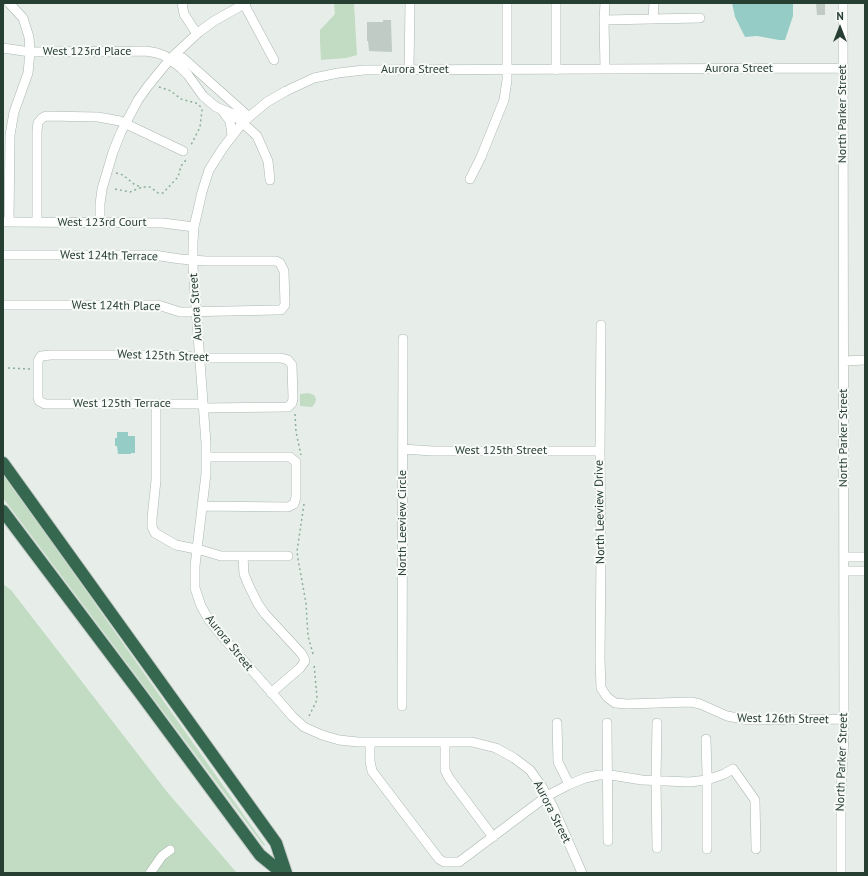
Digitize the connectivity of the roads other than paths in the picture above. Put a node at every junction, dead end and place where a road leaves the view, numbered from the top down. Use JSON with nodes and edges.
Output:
{"nodes":[{"id":1,"x":9,"y":3,"type":"edge"},
{"id":2,"x":182,"y":3,"type":"edge"},
{"id":3,"x":410,"y":3,"type":"edge"},
{"id":4,"x":507,"y":3,"type":"edge"},
{"id":5,"x":556,"y":3,"type":"edge"},
{"id":6,"x":605,"y":3,"type":"edge"},
{"id":7,"x":654,"y":3,"type":"edge"},
{"id":8,"x":842,"y":3,"type":"edge"},
{"id":9,"x":245,"y":4,"type":"edge"},
{"id":10,"x":700,"y":18,"type":"dead end"},
{"id":11,"x":653,"y":19,"type":"junction"},
{"id":12,"x":604,"y":20,"type":"junction"},
{"id":13,"x":197,"y":34,"type":"junction"},
{"id":14,"x":3,"y":48,"type":"edge"},
{"id":15,"x":30,"y":52,"type":"junction"},
{"id":16,"x":170,"y":59,"type":"junction"},
{"id":17,"x":274,"y":60,"type":"dead end"},
{"id":18,"x":843,"y":68,"type":"junction"},
{"id":19,"x":507,"y":69,"type":"junction"},
{"id":20,"x":605,"y":69,"type":"junction"},
{"id":21,"x":409,"y":70,"type":"junction"},
{"id":22,"x":556,"y":70,"type":"junction"},
{"id":23,"x":221,"y":109,"type":"junction"},
{"id":24,"x":246,"y":119,"type":"junction"},
{"id":25,"x":126,"y":123,"type":"junction"},
{"id":26,"x":232,"y":135,"type":"junction"},
{"id":27,"x":183,"y":151,"type":"dead end"},
{"id":28,"x":470,"y":179,"type":"dead end"},
{"id":29,"x":270,"y":180,"type":"dead end"},
{"id":30,"x":6,"y":222,"type":"edge"},
{"id":31,"x":37,"y":222,"type":"junction"},
{"id":32,"x":100,"y":223,"type":"junction"},
{"id":33,"x":194,"y":227,"type":"junction"},
{"id":34,"x":3,"y":255,"type":"edge"},
{"id":35,"x":193,"y":260,"type":"junction"},
{"id":36,"x":283,"y":268,"type":"joint"},
{"id":37,"x":3,"y":306,"type":"edge"},
{"id":38,"x":197,"y":311,"type":"junction"},
{"id":39,"x":601,"y":325,"type":"dead end"},
{"id":40,"x":403,"y":339,"type":"dead end"},
{"id":41,"x":200,"y":358,"type":"junction"},
{"id":42,"x":865,"y":360,"type":"edge"},
{"id":43,"x":844,"y":361,"type":"junction"},
{"id":44,"x":42,"y":403,"type":"joint"},
{"id":45,"x":156,"y":404,"type":"junction"},
{"id":46,"x":290,"y":404,"type":"joint"},
{"id":47,"x":203,"y":406,"type":"junction"},
{"id":48,"x":403,"y":449,"type":"junction"},
{"id":49,"x":600,"y":451,"type":"junction"},
{"id":50,"x":206,"y":457,"type":"junction"},
{"id":51,"x":3,"y":463,"type":"edge"},
{"id":52,"x":202,"y":506,"type":"junction"},
{"id":53,"x":3,"y":511,"type":"edge"},
{"id":54,"x":196,"y":549,"type":"junction"},
{"id":55,"x":243,"y":556,"type":"junction"},
{"id":56,"x":288,"y":556,"type":"dead end"},
{"id":57,"x":844,"y":557,"type":"junction"},
{"id":58,"x":865,"y":557,"type":"edge"},
{"id":59,"x":865,"y":571,"type":"edge"},
{"id":60,"x":844,"y":572,"type":"junction"},
{"id":61,"x":271,"y":693,"type":"junction"},
{"id":62,"x":607,"y":697,"type":"joint"},
{"id":63,"x":402,"y":706,"type":"dead end"},
{"id":64,"x":844,"y":719,"type":"junction"},
{"id":65,"x":557,"y":722,"type":"dead end"},
{"id":66,"x":607,"y":723,"type":"dead end"},
{"id":67,"x":657,"y":723,"type":"dead end"},
{"id":68,"x":706,"y":739,"type":"dead end"},
{"id":69,"x":370,"y":742,"type":"junction"},
{"id":70,"x":445,"y":742,"type":"junction"},
{"id":71,"x":608,"y":775,"type":"junction"},
{"id":72,"x":708,"y":779,"type":"junction"},
{"id":73,"x":656,"y":781,"type":"junction"},
{"id":74,"x":569,"y":784,"type":"junction"},
{"id":75,"x":547,"y":796,"type":"junction"},
{"id":76,"x":493,"y":837,"type":"junction"},
{"id":77,"x":608,"y":842,"type":"dead end"},
{"id":78,"x":657,"y":848,"type":"dead end"},
{"id":79,"x":706,"y":849,"type":"dead end"},
{"id":80,"x":756,"y":849,"type":"dead end"},
{"id":81,"x":170,"y":850,"type":"dead end"},
{"id":82,"x":150,"y":873,"type":"edge"},
{"id":83,"x":282,"y":873,"type":"edge"},
{"id":84,"x":286,"y":873,"type":"edge"},
{"id":85,"x":582,"y":873,"type":"edge"},
{"id":86,"x":841,"y":873,"type":"edge"}],
"edges":[{"from":1,"to":15,"type":"street"},
{"from":2,"to":13,"type":"street"},
{"from":3,"to":21,"type":"street"},
{"from":4,"to":19,"type":"street"},
{"from":5,"to":22,"type":"street"},
{"from":6,"to":12,"type":"street"},
{"from":7,"to":11,"type":"street"},
{"from":8,"to":18,"type":"street","name":"North Parker Street"},
{"from":9,"to":13,"type":"street"},
{"from":9,"to":17,"type":"street"},
{"from":10,"to":11,"type":"street"},
{"from":11,"to":12,"type":"street"},
{"from":12,"to":20,"type":"street"},
{"from":13,"to":16,"type":"street"},
{"from":14,"to":15,"type":"street","name":"West 123rd Place"},
{"from":15,"to":16,"type":"street","name":"West 123rd Place"},
{"from":15,"to":30,"type":"street"},
{"from":16,"to":23,"type":"street","name":"West 123rd Place"},
{"from":16,"to":24,"type":"street","name":"West 123rd Place"},
{"from":16,"to":25,"type":"street"},
{"from":18,"to":20,"type":"street","name":"Aurora Street"},
{"from":18,"to":43,"type":"street","name":"North Parker Street"},
{"from":19,"to":21,"type":"street","name":"Aurora Street"},
{"from":19,"to":22,"type":"street","name":"Aurora Street"},
{"from":19,"to":28,"type":"street"},
{"from":20,"to":22,"type":"street","name":"Aurora Street"},
{"from":21,"to":24,"type":"street","name":"Aurora Street"},
{"from":23,"to":24,"type":"street","name":"West 123rd Place"},
{"from":23,"to":26,"type":"street"},
{"from":24,"to":26,"type":"street","name":"Aurora Street"},
{"from":24,"to":29,"type":"street"},
{"from":25,"to":27,"type":"street"},
{"from":25,"to":31,"type":"street"},
{"from":25,"to":32,"type":"street"},
{"from":26,"to":33,"type":"street","name":"Aurora Street"},
{"from":30,"to":31,"type":"street","name":"West 123rd Court"},
{"from":31,"to":32,"type":"street","name":"West 123rd Court"},
{"from":32,"to":33,"type":"street","name":"West 123rd Court"},
{"from":33,"to":35,"type":"street","name":"Aurora Street"},
{"from":34,"to":35,"type":"street","name":"West 124th Terrace"},
{"from":35,"to":36,"type":"street","name":"West 124th Terrace"},
{"from":35,"to":38,"type":"street","name":"Aurora Street"},
{"from":36,"to":38,"type":"street","name":"West 124th Place"},
{"from":37,"to":38,"type":"street","name":"West 124th Place"},
{"from":38,"to":41,"type":"street","name":"Aurora Street"},
{"from":39,"to":49,"type":"street","name":"North Leeview Drive"},
{"from":40,"to":48,"type":"street","name":"North Leeview Circle"},
{"from":41,"to":44,"type":"street","name":"West 125th Street"},
{"from":41,"to":46,"type":"street","name":"West 125th Street"},
{"from":41,"to":47,"type":"street","name":"Aurora Street"},
{"from":42,"to":43,"type":"street"},
{"from":43,"to":57,"type":"street","name":"North Parker Street"},
{"from":44,"to":45,"type":"street","name":"West 125th Terrace"},
{"from":45,"to":47,"type":"street","name":"West 125th Terrace"},
{"from":45,"to":54,"type":"street"},
{"from":46,"to":47,"type":"street","name":"West 125th Terrace"},
{"from":47,"to":50,"type":"street","name":"Aurora Street"},
{"from":48,"to":49,"type":"street","name":"West 125th Street"},
{"from":48,"to":63,"type":"street","name":"North Leeview Circle"},
{"from":49,"to":62,"type":"street","name":"North Leeview Drive"},
{"from":50,"to":52,"type":"street","name":"Aurora Street"},
{"from":50,"to":52,"type":"street"},
{"from":51,"to":84,"type":"highway"},
{"from":52,"to":54,"type":"street","name":"Aurora Street"},
{"from":53,"to":83,"type":"highway"},
{"from":54,"to":55,"type":"street"},
{"from":54,"to":61,"type":"street","name":"Aurora Street"},
{"from":55,"to":56,"type":"street"},
{"from":55,"to":61,"type":"street"},
{"from":57,"to":58,"type":"street"},
{"from":57,"to":60,"type":"street","name":"North Parker Street"},
{"from":59,"to":60,"type":"street"},
{"from":60,"to":64,"type":"street","name":"North Parker Street"},
{"from":61,"to":69,"type":"street","name":"Aurora Street"},
{"from":62,"to":64,"type":"street","name":"West 126th Street"},
{"from":64,"to":86,"type":"street","name":"North Parker Street"},
{"from":65,"to":74,"type":"street"},
{"from":66,"to":71,"type":"street"},
{"from":67,"to":73,"type":"street"},
{"from":68,"to":72,"type":"street"},
{"from":69,"to":70,"type":"street","name":"Aurora Street"},
{"from":69,"to":76,"type":"street"},
{"from":70,"to":75,"type":"street","name":"Aurora Street"},
{"from":70,"to":76,"type":"street"},
{"from":71,"to":73,"type":"street"},
{"from":71,"to":74,"type":"street"},
{"from":71,"to":77,"type":"street"},
{"from":72,"to":73,"type":"street"},
{"from":72,"to":79,"type":"street"},
{"from":72,"to":80,"type":"street"},
{"from":73,"to":78,"type":"street"},
{"from":74,"to":75,"type":"street"},
{"from":75,"to":76,"type":"street"},
{"from":75,"to":85,"type":"street","name":"Aurora Street"},
{"from":81,"to":82,"type":"street"}]}
